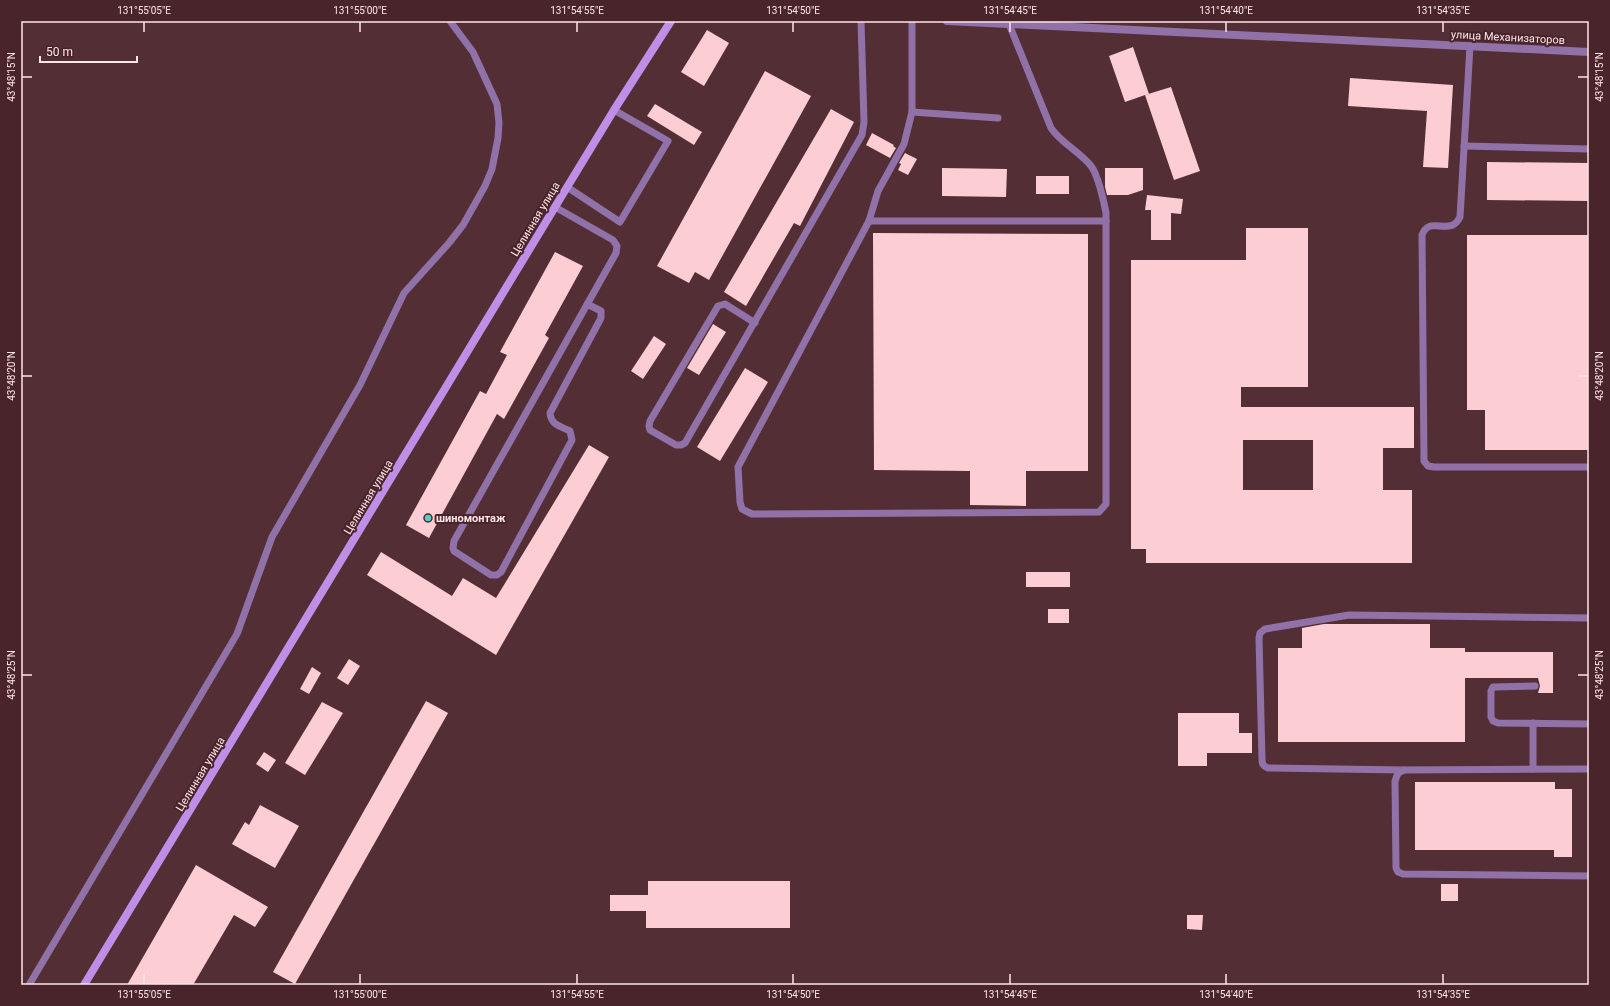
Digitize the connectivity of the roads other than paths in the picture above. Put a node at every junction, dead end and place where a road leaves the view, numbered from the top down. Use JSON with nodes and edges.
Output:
{"nodes":[{"id":1,"x":450,"y":21,"type":"edge"},
{"id":2,"x":671,"y":21,"type":"edge"},
{"id":3,"x":861,"y":21,"type":"edge"},
{"id":4,"x":912,"y":21,"type":"edge"},
{"id":5,"x":947,"y":21,"type":"edge"},
{"id":6,"x":1009,"y":24,"type":"junction"},
{"id":7,"x":1470,"y":46,"type":"junction"},
{"id":8,"x":1589,"y":52,"type":"edge"},
{"id":9,"x":614,"y":110,"type":"junction"},
{"id":10,"x":912,"y":112,"type":"junction"},
{"id":11,"x":998,"y":118,"type":"dead end"},
{"id":12,"x":1464,"y":146,"type":"junction"},
{"id":13,"x":1589,"y":149,"type":"edge"},
{"id":14,"x":567,"y":187,"type":"junction"},
{"id":15,"x":555,"y":207,"type":"junction"},
{"id":16,"x":869,"y":220,"type":"junction"},
{"id":17,"x":1106,"y":221,"type":"junction"},
{"id":18,"x":587,"y":304,"type":"junction"},
{"id":19,"x":755,"y":323,"type":"junction"},
{"id":20,"x":1589,"y":467,"type":"edge"},
{"id":21,"x":1589,"y":618,"type":"edge"},
{"id":22,"x":1535,"y":686,"type":"dead end"},
{"id":23,"x":1533,"y":723,"type":"junction"},
{"id":24,"x":1589,"y":724,"type":"edge"},
{"id":25,"x":1533,"y":769,"type":"junction"},
{"id":26,"x":1589,"y":769,"type":"edge"},
{"id":27,"x":1404,"y":770,"type":"junction"},
{"id":28,"x":1589,"y":876,"type":"edge"},
{"id":29,"x":29,"y":985,"type":"edge"},
{"id":30,"x":84,"y":985,"type":"edge"}],
"edges":[{"from":1,"to":29,"type":"lane"},
{"from":2,"to":9,"type":"main road","name":"Целинная улица"},
{"from":3,"to":19,"type":"lane"},
{"from":4,"to":10,"type":"lane"},
{"from":5,"to":6,"type":"street","name":"улица Механизаторов"},
{"from":6,"to":7,"type":"street","name":"улица Механизаторов"},
{"from":6,"to":17,"type":"lane"},
{"from":7,"to":8,"type":"street","name":"улица Механизаторов"},
{"from":7,"to":12,"type":"lane"},
{"from":9,"to":14,"type":"main road","name":"Целинная улица"},
{"from":9,"to":14,"type":"lane"},
{"from":10,"to":11,"type":"lane"},
{"from":10,"to":16,"type":"lane"},
{"from":12,"to":13,"type":"lane"},
{"from":12,"to":20,"type":"lane"},
{"from":14,"to":15,"type":"main road","name":"Целинная улица"},
{"from":15,"to":18,"type":"lane"},
{"from":15,"to":30,"type":"main road","name":"Целинная улица"},
{"from":16,"to":17,"type":"lane"},
{"from":16,"to":17,"type":"lane"},
{"from":18,"to":18,"type":"lane"},
{"from":19,"to":19,"type":"lane"},
{"from":21,"to":27,"type":"lane"},
{"from":22,"to":23,"type":"lane"},
{"from":23,"to":24,"type":"lane"},
{"from":23,"to":25,"type":"lane"},
{"from":25,"to":26,"type":"lane"},
{"from":25,"to":27,"type":"lane"},
{"from":27,"to":28,"type":"lane"}]}
